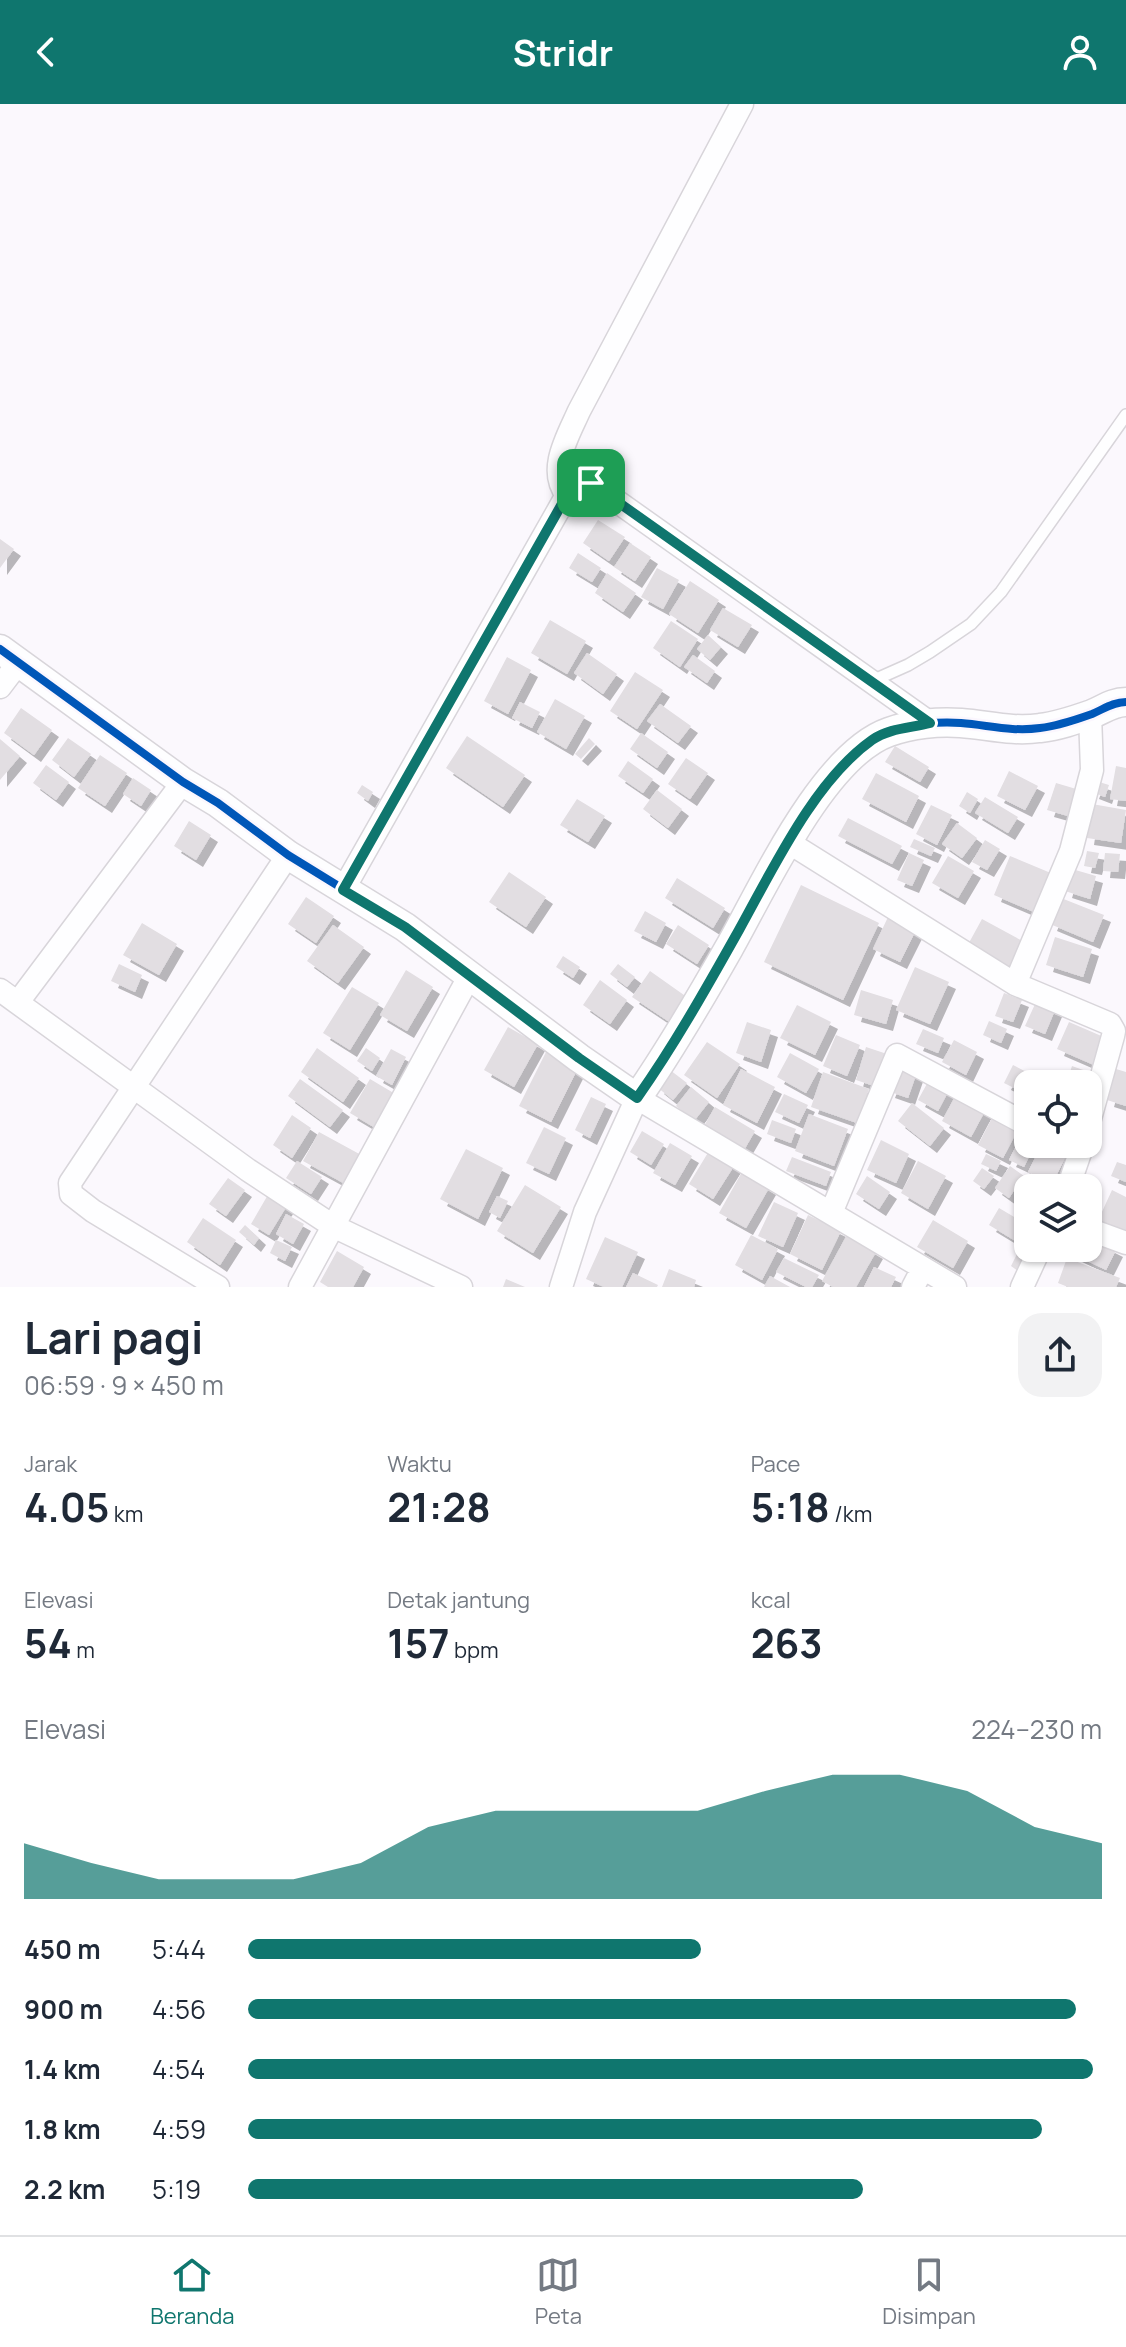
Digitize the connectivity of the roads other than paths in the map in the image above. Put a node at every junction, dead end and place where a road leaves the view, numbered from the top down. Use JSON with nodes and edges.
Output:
{"nodes":[{"id":1,"x":742,"y":104,"type":"edge"},
{"id":2,"x":1126,"y":415,"type":"edge"},
{"id":3,"x":567,"y":495,"type":"junction"},
{"id":4,"x":10,"y":656,"type":"edge"},
{"id":5,"x":871,"y":681,"type":"junction"},
{"id":6,"x":0,"y":687,"type":"edge"},
{"id":7,"x":1126,"y":702,"type":"edge"},
{"id":8,"x":1090,"y":715,"type":"junction"},
{"id":9,"x":930,"y":723,"type":"junction"},
{"id":10,"x":183,"y":782,"type":"junction"},
{"id":11,"x":788,"y":842,"type":"junction"},
{"id":12,"x":288,"y":855,"type":"junction"},
{"id":13,"x":343,"y":890,"type":"junction"},
{"id":14,"x":470,"y":975,"type":"junction"},
{"id":15,"x":1015,"y":984,"type":"junction"},
{"id":16,"x":9,"y":996,"type":"edge"},
{"id":17,"x":1102,"y":1076,"type":"edge"},
{"id":18,"x":135,"y":1089,"type":"junction"},
{"id":19,"x":637,"y":1098,"type":"junction"},
{"id":20,"x":1014,"y":1118,"type":"edge"},
{"id":21,"x":831,"y":1213,"type":"junction"},
{"id":22,"x":333,"y":1226,"type":"junction"},
{"id":23,"x":1102,"y":1234,"type":"edge"},
{"id":24,"x":1126,"y":1243,"type":"edge"},
{"id":25,"x":1034,"y":1262,"type":"edge"},
{"id":26,"x":918,"y":1278,"type":"edge"},
{"id":27,"x":218,"y":1287,"type":"edge"},
{"id":28,"x":300,"y":1287,"type":"edge"},
{"id":29,"x":461,"y":1287,"type":"edge"},
{"id":30,"x":561,"y":1287,"type":"edge"},
{"id":31,"x":955,"y":1287,"type":"edge"},
{"id":32,"x":1022,"y":1287,"type":"edge"}],
"edges":[{"from":1,"to":3,"type":"street"},
{"from":2,"to":5,"type":"lane"},
{"from":3,"to":5,"type":"street"},
{"from":3,"to":13,"type":"street"},
{"from":4,"to":6,"type":"street"},
{"from":4,"to":10,"type":"street"},
{"from":5,"to":9,"type":"street"},
{"from":7,"to":8,"type":"street"},
{"from":8,"to":9,"type":"street"},
{"from":8,"to":15,"type":"street"},
{"from":9,"to":11,"type":"street"},
{"from":10,"to":12,"type":"street"},
{"from":10,"to":16,"type":"street"},
{"from":11,"to":15,"type":"street"},
{"from":11,"to":19,"type":"street"},
{"from":12,"to":13,"type":"street"},
{"from":12,"to":18,"type":"street"},
{"from":13,"to":14,"type":"street"},
{"from":14,"to":19,"type":"street"},
{"from":14,"to":22,"type":"street"},
{"from":15,"to":17,"type":"street"},
{"from":16,"to":18,"type":"street"},
{"from":18,"to":22,"type":"street"},
{"from":18,"to":27,"type":"street"},
{"from":19,"to":21,"type":"street"},
{"from":19,"to":30,"type":"street"},
{"from":20,"to":21,"type":"street"},
{"from":21,"to":26,"type":"street"},
{"from":22,"to":28,"type":"street"},
{"from":22,"to":29,"type":"street"},
{"from":23,"to":24,"type":"street"},
{"from":25,"to":32,"type":"street"},
{"from":26,"to":31,"type":"street"}]}
